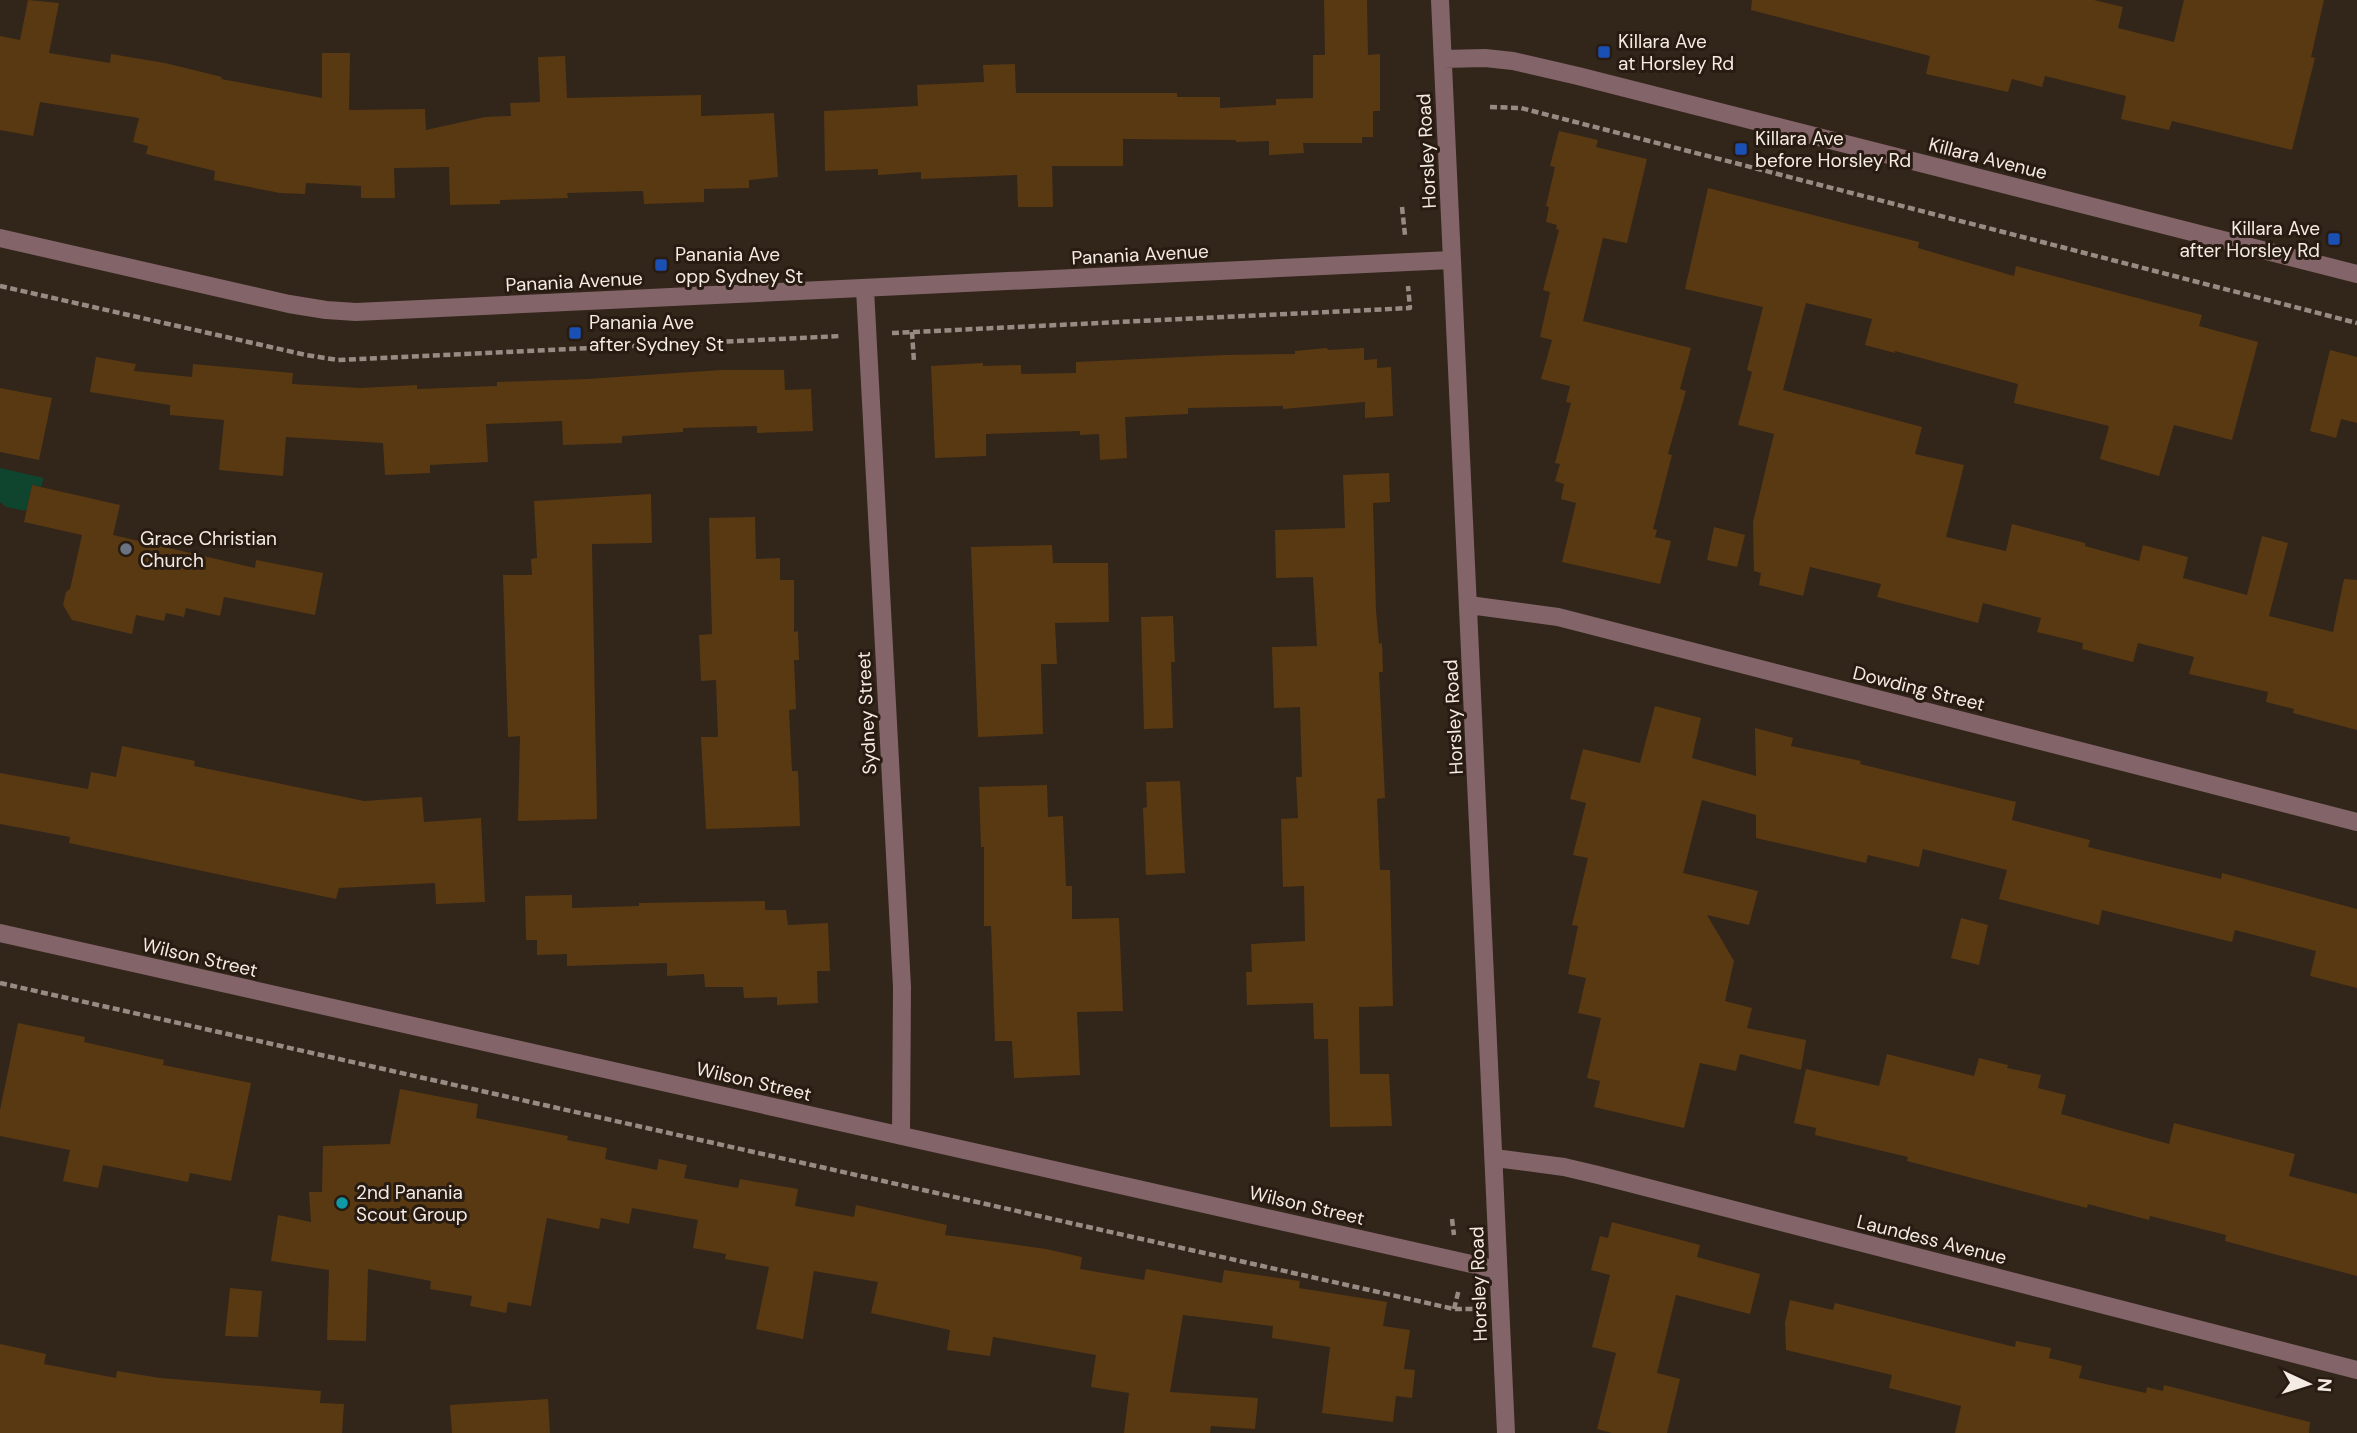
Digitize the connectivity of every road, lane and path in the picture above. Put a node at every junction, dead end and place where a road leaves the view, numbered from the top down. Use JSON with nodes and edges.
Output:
{"nodes":[{"id":1,"x":1440,"y":0,"type":"edge"},
{"id":2,"x":1443,"y":59,"type":"junction"},
{"id":3,"x":1490,"y":107,"type":"dead end"},
{"id":4,"x":1402,"y":206,"type":"dead end"},
{"id":5,"x":0,"y":238,"type":"edge"},
{"id":6,"x":1451,"y":260,"type":"junction"},
{"id":7,"x":1407,"y":262,"type":"junction"},
{"id":8,"x":2357,"y":275,"type":"edge"},
{"id":9,"x":0,"y":286,"type":"edge"},
{"id":10,"x":866,"y":289,"type":"junction"},
{"id":11,"x":2357,"y":323,"type":"edge"},
{"id":12,"x":912,"y":332,"type":"junction"},
{"id":13,"x":868,"y":334,"type":"junction"},
{"id":14,"x":914,"y":362,"type":"dead end"},
{"id":15,"x":1469,"y":605,"type":"junction"},
{"id":16,"x":2357,"y":822,"type":"edge"},
{"id":17,"x":0,"y":933,"type":"edge"},
{"id":18,"x":0,"y":983,"type":"edge"},
{"id":19,"x":901,"y":1136,"type":"junction"},
{"id":20,"x":1495,"y":1158,"type":"junction"},
{"id":21,"x":1498,"y":1270,"type":"junction"},
{"id":22,"x":1500,"y":1300,"type":"junction"},
{"id":23,"x":2357,"y":1370,"type":"edge"},
{"id":24,"x":1507,"y":1433,"type":"edge"}],
"edges":[{"from":1,"to":2,"type":"street","name":"Horsley Road"},
{"from":2,"to":6,"type":"street","name":"Horsley Road"},
{"from":2,"to":8,"type":"street","name":"Killara Avenue"},
{"from":3,"to":11,"type":"path"},
{"from":4,"to":7,"type":"path"},
{"from":5,"to":10,"type":"street","name":"Panania Avenue"},
{"from":6,"to":7,"type":"street","name":"Panania Avenue"},
{"from":6,"to":15,"type":"street","name":"Horsley Road"},
{"from":7,"to":10,"type":"street","name":"Panania Avenue"},
{"from":7,"to":12,"type":"path"},
{"from":9,"to":13,"type":"path"},
{"from":10,"to":13,"type":"street","name":"Sydney Street"},
{"from":12,"to":13,"type":"path"},
{"from":12,"to":14,"type":"path"},
{"from":13,"to":19,"type":"street","name":"Sydney Street"},
{"from":15,"to":16,"type":"street","name":"Dowding Street"},
{"from":15,"to":20,"type":"street","name":"Horsley Road"},
{"from":17,"to":19,"type":"street","name":"Wilson Street"},
{"from":18,"to":22,"type":"path"},
{"from":19,"to":21,"type":"street","name":"Wilson Street"},
{"from":20,"to":21,"type":"street","name":"Horsley Road"},
{"from":20,"to":23,"type":"street","name":"Laundess Avenue"},
{"from":21,"to":22,"type":"street","name":"Horsley Road"},
{"from":22,"to":24,"type":"street","name":"Horsley Road"}]}
